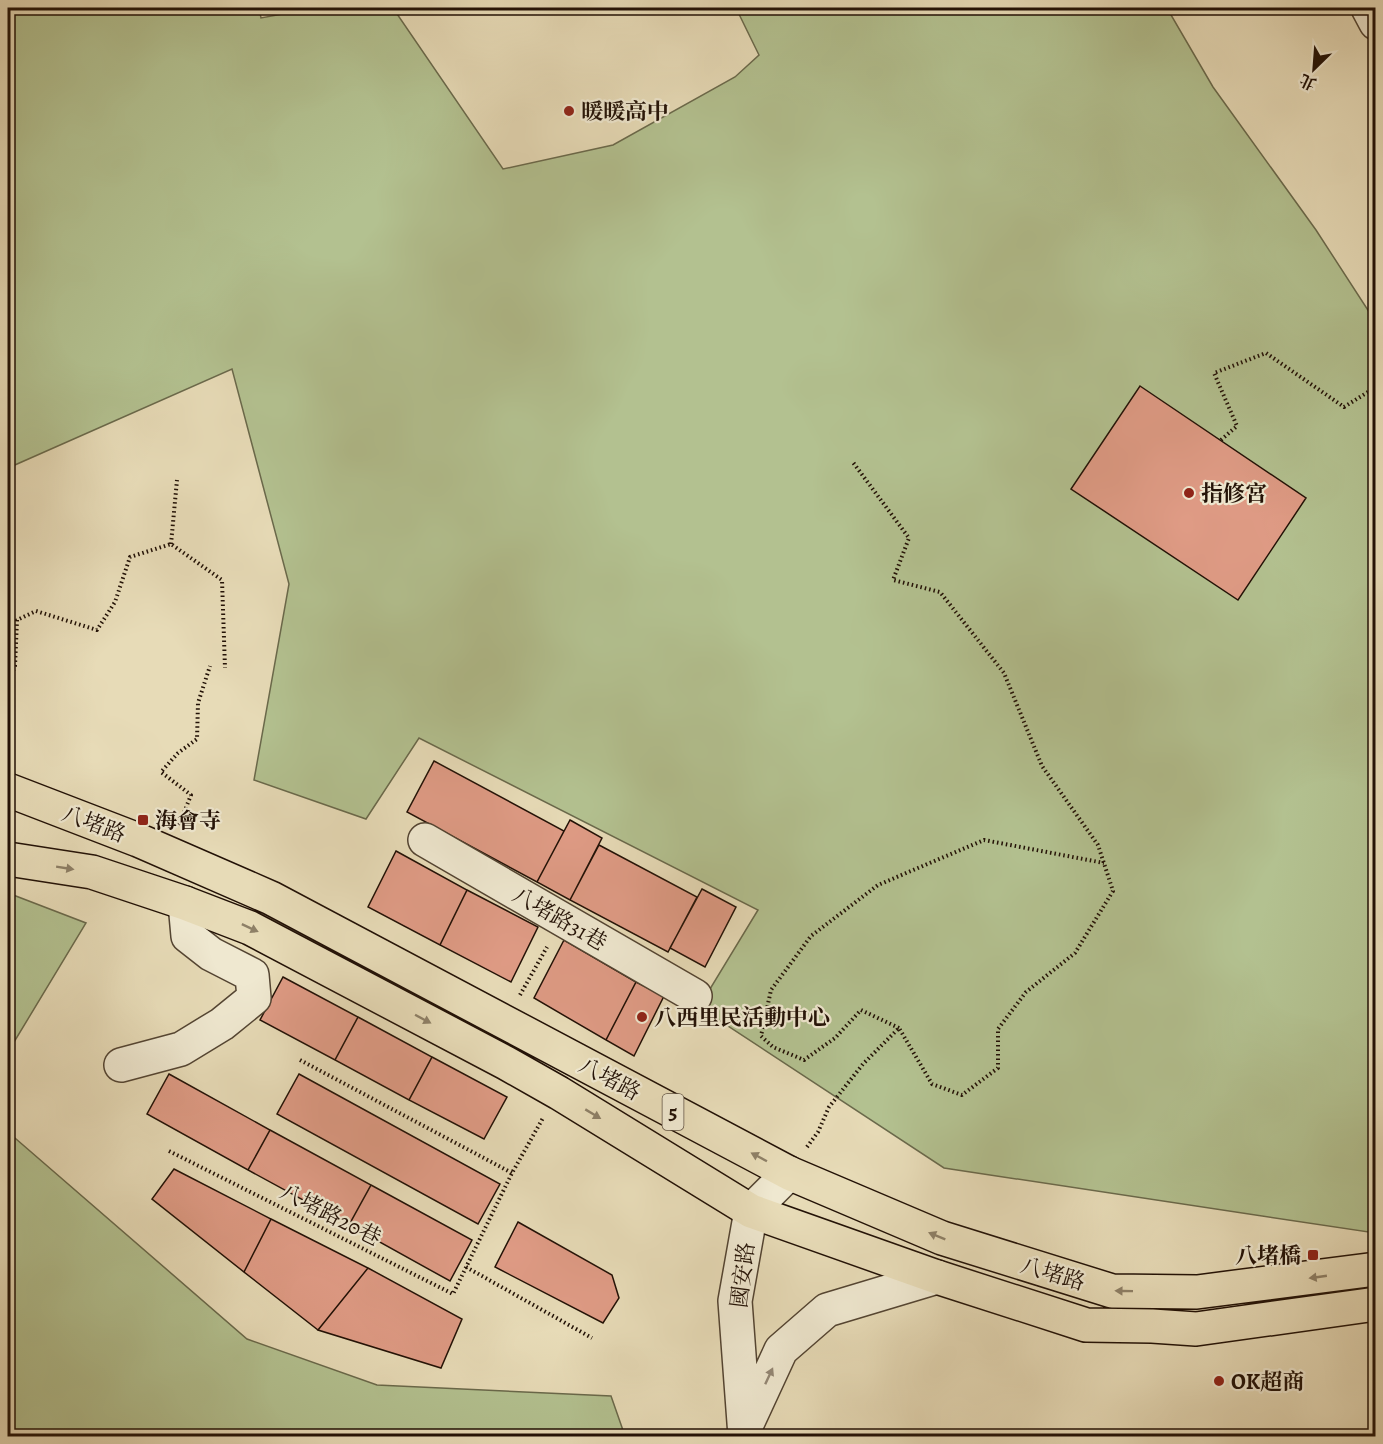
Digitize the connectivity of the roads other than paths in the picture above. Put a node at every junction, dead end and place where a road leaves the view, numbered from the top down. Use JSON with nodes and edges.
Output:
{"nodes":[{"id":1,"x":1368,"y":8,"type":"edge"},
{"id":2,"x":1376,"y":23,"type":"edge"},
{"id":3,"x":8,"y":790,"type":"edge"},
{"id":4,"x":425,"y":840,"type":"dead end"},
{"id":5,"x":8,"y":859,"type":"edge"},
{"id":6,"x":185,"y":903,"type":"junction"},
{"id":7,"x":695,"y":996,"type":"dead end"},
{"id":8,"x":121,"y":1065,"type":"dead end"},
{"id":9,"x":789,"y":1173,"type":"junction"},
{"id":10,"x":752,"y":1210,"type":"junction"},
{"id":11,"x":1376,"y":1269,"type":"edge"},
{"id":12,"x":937,"y":1277,"type":"junction"},
{"id":13,"x":1376,"y":1304,"type":"edge"},
{"id":14,"x":745,"y":1433,"type":"edge"}],
"edges":[{"from":1,"to":2,"type":"street"},
{"from":9,"to":3,"type":"main road","name":"八堵路","number":"5","one_way":true},
{"from":4,"to":7,"type":"street","name":"八堵路31巷"},
{"from":5,"to":6,"type":"main road","name":"八堵路","number":"5","one_way":true},
{"from":6,"to":8,"type":"street"},
{"from":6,"to":10,"type":"main road","name":"八堵路","number":"5","one_way":true},
{"from":9,"to":10,"type":"street","name":"國安路"},
{"from":11,"to":9,"type":"main road","name":"八堵路","number":"5","one_way":true},
{"from":10,"to":12,"type":"main road","name":"八堵路","number":"5"},
{"from":10,"to":14,"type":"street","name":"國安路"},
{"from":12,"to":13,"type":"main road","name":"八堵路","number":"5"},
{"from":14,"to":12,"type":"street","one_way":true}]}
